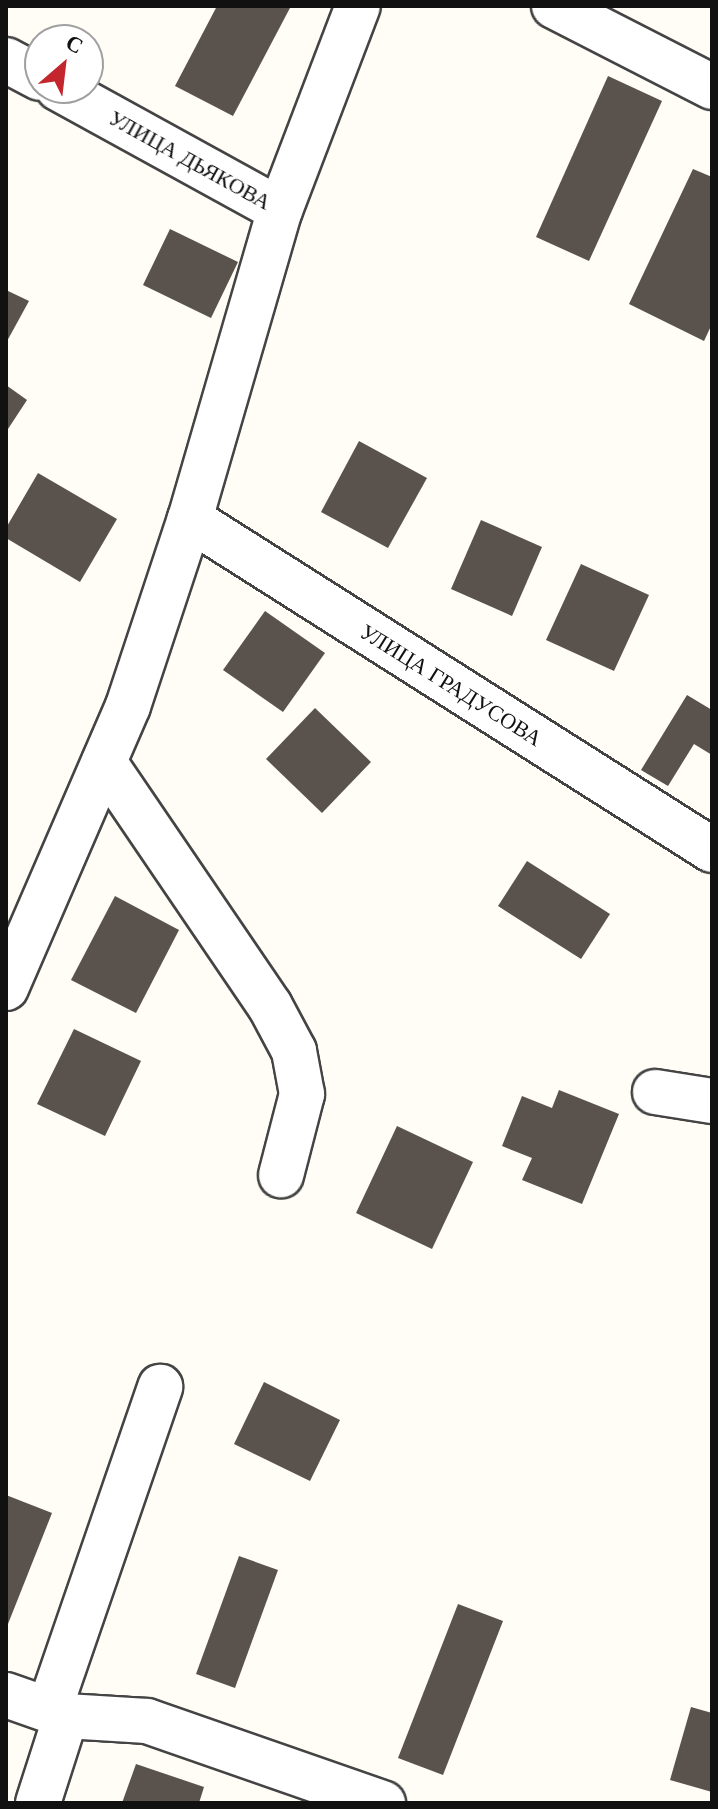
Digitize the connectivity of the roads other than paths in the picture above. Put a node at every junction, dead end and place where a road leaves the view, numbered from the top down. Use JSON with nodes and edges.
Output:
{"nodes":[{"id":1,"x":358,"y":6,"type":"edge"},
{"id":2,"x":554,"y":6,"type":"edge"},
{"id":3,"x":6,"y":60,"type":"edge"},
{"id":4,"x":24,"y":70,"type":"edge"},
{"id":5,"x":712,"y":87,"type":"edge"},
{"id":6,"x":87,"y":104,"type":"edge"},
{"id":7,"x":280,"y":210,"type":"junction"},
{"id":8,"x":190,"y":519,"type":"junction"},
{"id":9,"x":104,"y":762,"type":"junction"},
{"id":10,"x":712,"y":850,"type":"edge"},
{"id":11,"x":11,"y":963,"type":"edge"},
{"id":12,"x":655,"y":1092,"type":"dead end"},
{"id":13,"x":712,"y":1101,"type":"edge"},
{"id":14,"x":281,"y":1175,"type":"dead end"},
{"id":15,"x":160,"y":1387,"type":"dead end"},
{"id":16,"x":6,"y":1695,"type":"edge"},
{"id":17,"x":57,"y":1713,"type":"junction"},
{"id":18,"x":38,"y":1803,"type":"edge"},
{"id":19,"x":383,"y":1803,"type":"edge"}],
"edges":[{"from":1,"to":7,"type":"street"},
{"from":2,"to":5,"type":"street"},
{"from":3,"to":4,"type":"street"},
{"from":6,"to":7,"type":"street","name":"УЛИЦА ДЬЯКОВА"},
{"from":7,"to":8,"type":"street"},
{"from":8,"to":9,"type":"street"},
{"from":8,"to":10,"type":"street","name":"УЛИЦА ГРАДУСОВА"},
{"from":9,"to":11,"type":"street"},
{"from":9,"to":14,"type":"street"},
{"from":12,"to":13,"type":"street"},
{"from":15,"to":17,"type":"street"},
{"from":16,"to":17,"type":"street"},
{"from":17,"to":18,"type":"street"},
{"from":17,"to":19,"type":"street"}]}
